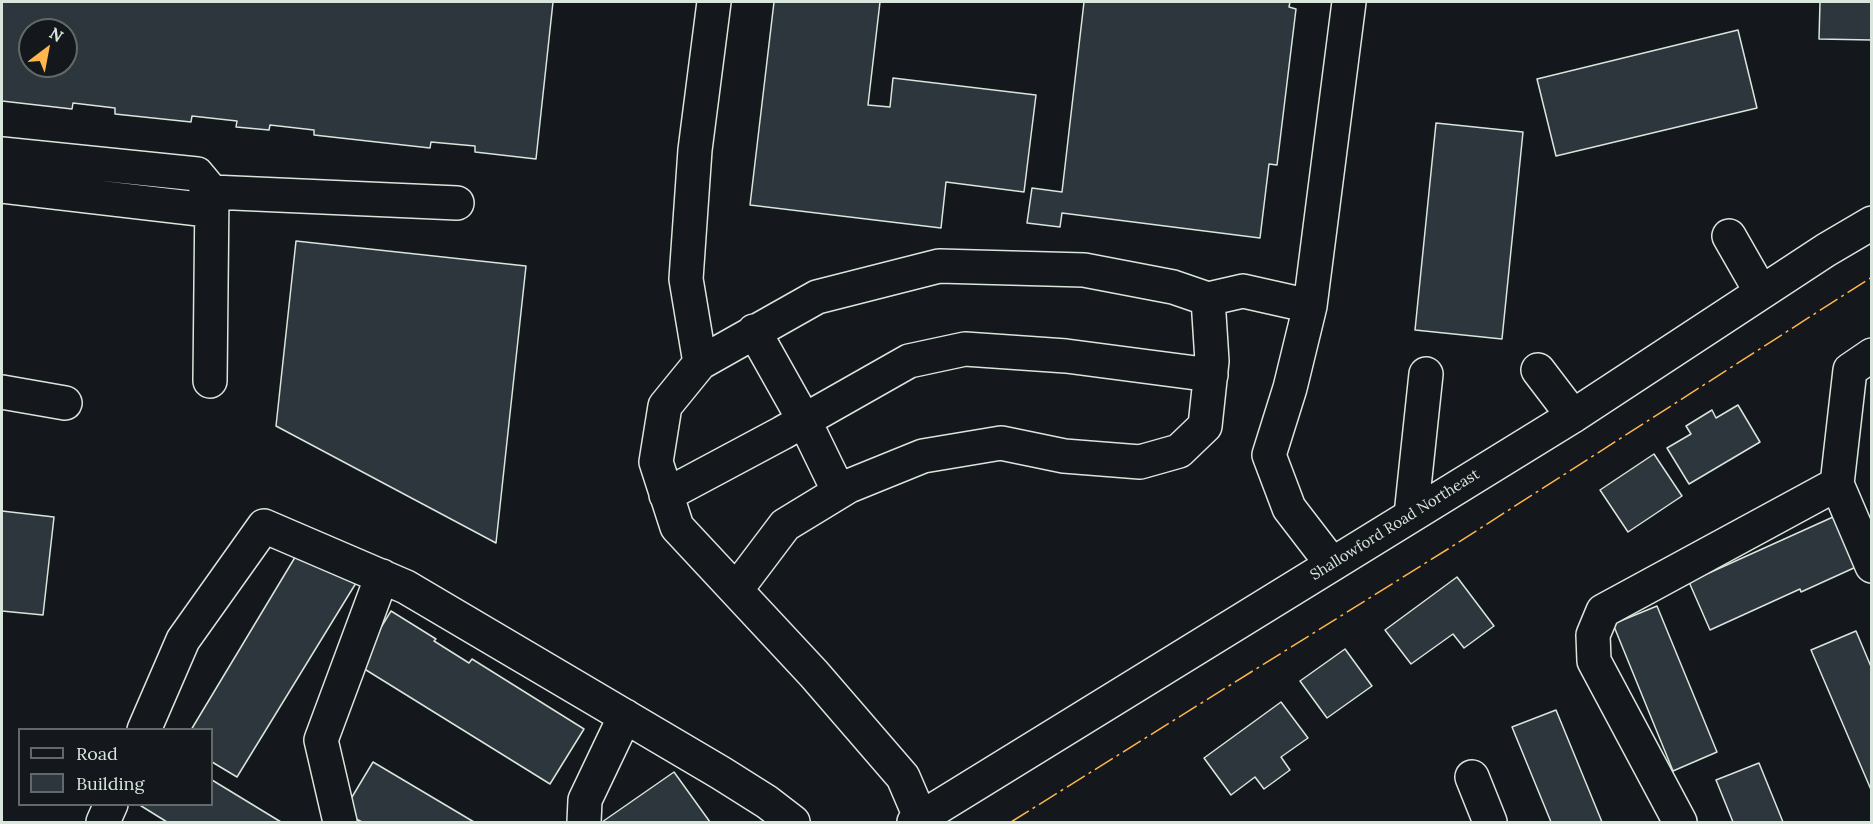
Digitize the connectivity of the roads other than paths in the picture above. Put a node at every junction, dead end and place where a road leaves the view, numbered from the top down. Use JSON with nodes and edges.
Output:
{"nodes":[{"id":1,"x":714,"y":2,"type":"edge"},
{"id":2,"x":1349,"y":2,"type":"edge"},
{"id":3,"x":2,"y":154,"type":"edge"},
{"id":4,"x":2,"y":186,"type":"edge"},
{"id":5,"x":213,"y":192,"type":"junction"},
{"id":6,"x":457,"y":203,"type":"dead end"},
{"id":7,"x":1872,"y":223,"type":"edge"},
{"id":8,"x":1729,"y":236,"type":"dead end"},
{"id":9,"x":1761,"y":292,"type":"junction"},
{"id":10,"x":1208,"y":299,"type":"junction"},
{"id":11,"x":1310,"y":306,"type":"junction"},
{"id":12,"x":754,"y":331,"type":"junction"},
{"id":13,"x":1872,"y":355,"type":"edge"},
{"id":14,"x":699,"y":363,"type":"junction"},
{"id":15,"x":1538,"y":370,"type":"dead end"},
{"id":16,"x":1426,"y":374,"type":"dead end"},
{"id":17,"x":1211,"y":375,"type":"junction"},
{"id":18,"x":210,"y":381,"type":"dead end"},
{"id":19,"x":2,"y":392,"type":"edge"},
{"id":20,"x":65,"y":403,"type":"dead end"},
{"id":21,"x":1573,"y":416,"type":"junction"},
{"id":22,"x":804,"y":420,"type":"junction"},
{"id":23,"x":1837,"y":484,"type":"junction"},
{"id":24,"x":839,"y":492,"type":"junction"},
{"id":25,"x":666,"y":495,"type":"junction"},
{"id":26,"x":1411,"y":515,"type":"junction"},
{"id":27,"x":1332,"y":564,"type":"junction"},
{"id":28,"x":1872,"y":566,"type":"edge"},
{"id":29,"x":382,"y":576,"type":"junction"},
{"id":30,"x":736,"y":590,"type":"junction"},
{"id":31,"x":625,"y":716,"type":"junction"},
{"id":32,"x":144,"y":728,"type":"edge"},
{"id":33,"x":1472,"y":777,"type":"dead end"},
{"id":34,"x":110,"y":806,"type":"edge"},
{"id":35,"x":757,"y":812,"type":"edge"},
{"id":36,"x":918,"y":821,"type":"edge"},
{"id":37,"x":103,"y":822,"type":"edge"},
{"id":38,"x":340,"y":822,"type":"edge"},
{"id":39,"x":584,"y":822,"type":"edge"},
{"id":40,"x":793,"y":822,"type":"edge"},
{"id":41,"x":1490,"y":822,"type":"edge"},
{"id":42,"x":1680,"y":822,"type":"edge"}],
"edges":[{"from":1,"to":14,"type":"street"},
{"from":2,"to":11,"type":"street"},
{"from":3,"to":5,"type":"street"},
{"from":4,"to":5,"type":"street"},
{"from":5,"to":6,"type":"street"},
{"from":5,"to":18,"type":"street"},
{"from":7,"to":9,"type":"street","name":"Shallowford Road Northeast"},
{"from":8,"to":9,"type":"street"},
{"from":9,"to":21,"type":"street","name":"Shallowford Road Northeast"},
{"from":10,"to":11,"type":"street"},
{"from":10,"to":12,"type":"street"},
{"from":10,"to":17,"type":"street"},
{"from":11,"to":27,"type":"street"},
{"from":12,"to":14,"type":"street"},
{"from":12,"to":22,"type":"street"},
{"from":13,"to":23,"type":"street"},
{"from":14,"to":25,"type":"street"},
{"from":15,"to":21,"type":"street"},
{"from":16,"to":26,"type":"street"},
{"from":17,"to":22,"type":"street"},
{"from":17,"to":24,"type":"street"},
{"from":19,"to":20,"type":"street"},
{"from":21,"to":26,"type":"street","name":"Shallowford Road Northeast"},
{"from":22,"to":24,"type":"street"},
{"from":22,"to":25,"type":"street"},
{"from":23,"to":28,"type":"street"},
{"from":23,"to":42,"type":"street"},
{"from":24,"to":30,"type":"street"},
{"from":25,"to":30,"type":"street"},
{"from":26,"to":27,"type":"street","name":"Shallowford Road Northeast"},
{"from":27,"to":36,"type":"street","name":"Shallowford Road Northeast"},
{"from":29,"to":31,"type":"street"},
{"from":29,"to":32,"type":"street"},
{"from":29,"to":38,"type":"street"},
{"from":30,"to":36,"type":"street"},
{"from":31,"to":35,"type":"street"},
{"from":31,"to":39,"type":"street"},
{"from":33,"to":41,"type":"street"},
{"from":34,"to":37,"type":"street"},
{"from":35,"to":40,"type":"street"}]}
